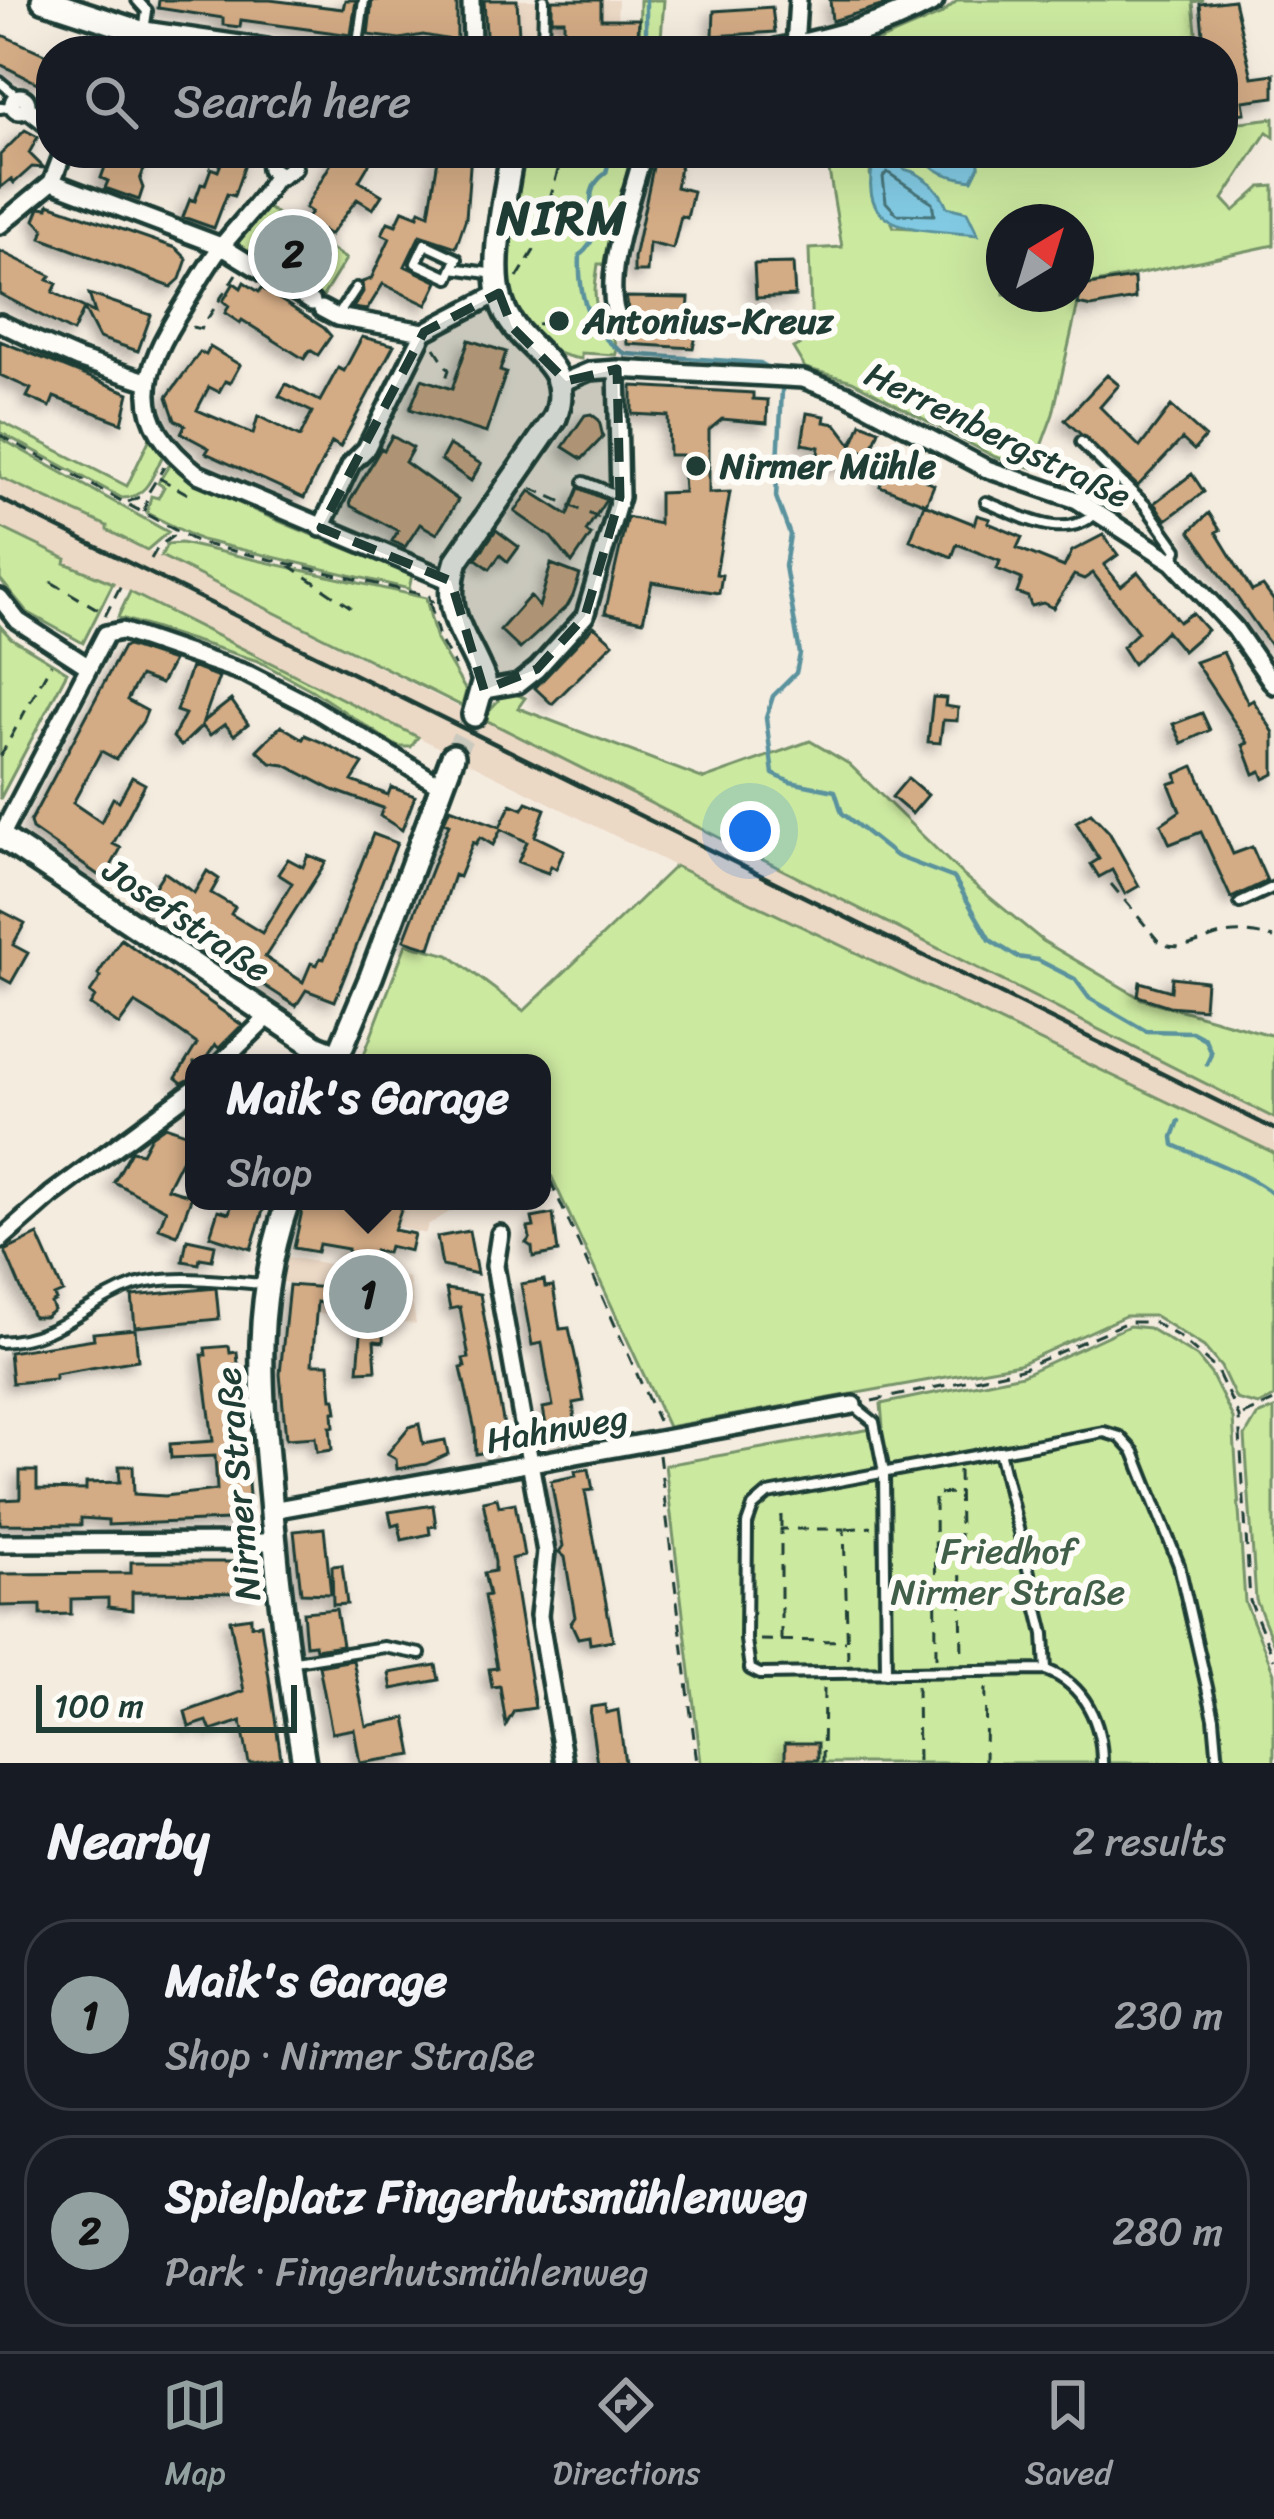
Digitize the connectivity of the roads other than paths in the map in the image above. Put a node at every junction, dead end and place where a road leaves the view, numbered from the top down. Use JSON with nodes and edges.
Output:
{"nodes":[{"id":1,"x":43,"y":0,"type":"edge"},
{"id":2,"x":137,"y":0,"type":"edge"},
{"id":3,"x":364,"y":0,"type":"edge"},
{"id":4,"x":471,"y":0,"type":"edge"},
{"id":5,"x":544,"y":0,"type":"edge"},
{"id":6,"x":798,"y":0,"type":"edge"},
{"id":7,"x":932,"y":0,"type":"edge"},
{"id":8,"x":144,"y":33,"type":"junction"},
{"id":9,"x":164,"y":36,"type":"edge"},
{"id":10,"x":359,"y":36,"type":"edge"},
{"id":11,"x":472,"y":36,"type":"edge"},
{"id":12,"x":543,"y":36,"type":"edge"},
{"id":13,"x":789,"y":36,"type":"edge"},
{"id":14,"x":838,"y":36,"type":"edge"},
{"id":15,"x":0,"y":82,"type":"edge"},
{"id":16,"x":15,"y":105,"type":"edge"},
{"id":17,"x":57,"y":168,"type":"edge"},
{"id":18,"x":293,"y":168,"type":"edge"},
{"id":19,"x":510,"y":168,"type":"edge"},
{"id":20,"x":639,"y":168,"type":"edge"},
{"id":21,"x":52,"y":182,"type":"junction"},
{"id":22,"x":0,"y":225,"type":"edge"},
{"id":23,"x":221,"y":246,"type":"junction"},
{"id":24,"x":453,"y":268,"type":"junction"},
{"id":25,"x":356,"y":288,"type":"dead end"},
{"id":26,"x":498,"y":288,"type":"junction"},
{"id":27,"x":324,"y":309,"type":"junction"},
{"id":28,"x":0,"y":323,"type":"edge"},
{"id":29,"x":620,"y":324,"type":"dead end"},
{"id":30,"x":424,"y":332,"type":"junction"},
{"id":31,"x":617,"y":369,"type":"junction"},
{"id":32,"x":146,"y":382,"type":"junction"},
{"id":33,"x":561,"y":383,"type":"junction"},
{"id":34,"x":1081,"y":442,"type":"dead end"},
{"id":35,"x":584,"y":482,"type":"dead end"},
{"id":36,"x":620,"y":497,"type":"junction"},
{"id":37,"x":986,"y":502,"type":"dead end"},
{"id":38,"x":1099,"y":512,"type":"junction"},
{"id":39,"x":321,"y":528,"type":"junction"},
{"id":40,"x":1173,"y":562,"type":"junction"},
{"id":41,"x":451,"y":581,"type":"junction"},
{"id":42,"x":0,"y":598,"type":"edge"},
{"id":43,"x":88,"y":668,"type":"junction"},
{"id":44,"x":1274,"y":685,"type":"edge"},
{"id":45,"x":484,"y":690,"type":"junction"},
{"id":46,"x":474,"y":715,"type":"tunnel mouth"},
{"id":47,"x":453,"y":756,"type":"tunnel mouth"},
{"id":48,"x":441,"y":786,"type":"junction"},
{"id":49,"x":0,"y":837,"type":"edge"},
{"id":50,"x":1274,"y":887,"type":"edge"},
{"id":51,"x":1240,"y":903,"type":"dead end"},
{"id":52,"x":269,"y":1016,"type":"junction"},
{"id":53,"x":230,"y":1054,"type":"edge"},
{"id":54,"x":328,"y":1054,"type":"edge"},
{"id":55,"x":338,"y":1054,"type":"edge"},
{"id":56,"x":185,"y":1096,"type":"edge"},
{"id":57,"x":286,"y":1210,"type":"edge"},
{"id":58,"x":500,"y":1234,"type":"dead end"},
{"id":59,"x":0,"y":1240,"type":"edge"},
{"id":60,"x":266,"y":1285,"type":"junction"},
{"id":61,"x":0,"y":1342,"type":"edge"},
{"id":62,"x":853,"y":1405,"type":"joint"},
{"id":63,"x":999,"y":1451,"type":"junction"},
{"id":64,"x":528,"y":1465,"type":"junction"},
{"id":65,"x":884,"y":1472,"type":"junction"},
{"id":66,"x":272,"y":1510,"type":"junction"},
{"id":67,"x":274,"y":1542,"type":"junction"},
{"id":68,"x":0,"y":1543,"type":"edge"},
{"id":69,"x":420,"y":1654,"type":"dead end"},
{"id":70,"x":288,"y":1662,"type":"junction"},
{"id":71,"x":1046,"y":1670,"type":"junction"},
{"id":72,"x":886,"y":1673,"type":"junction"},
{"id":73,"x":304,"y":1763,"type":"edge"},
{"id":74,"x":564,"y":1763,"type":"edge"},
{"id":75,"x":1102,"y":1763,"type":"edge"},
{"id":76,"x":1218,"y":1763,"type":"edge"}],
"edges":[{"from":1,"to":8,"type":"street"},
{"from":2,"to":8,"type":"lane"},
{"from":3,"to":10,"type":"lane"},
{"from":4,"to":11,"type":"street"},
{"from":5,"to":12,"type":"lane"},
{"from":6,"to":13,"type":"street"},
{"from":7,"to":14,"type":"street"},
{"from":8,"to":9,"type":"street"},
{"from":15,"to":16,"type":"lane"},
{"from":17,"to":21,"type":"street"},
{"from":18,"to":23,"type":"street"},
{"from":19,"to":26,"type":"street"},
{"from":20,"to":29,"type":"street"},
{"from":21,"to":22,"type":"street"},
{"from":21,"to":23,"type":"street"},
{"from":23,"to":27,"type":"street"},
{"from":23,"to":32,"type":"street"},
{"from":24,"to":24,"type":"lane"},
{"from":24,"to":26,"type":"lane"},
{"from":25,"to":27,"type":"lane"},
{"from":26,"to":30,"type":"street"},
{"from":26,"to":33,"type":"street"},
{"from":27,"to":30,"type":"street"},
{"from":28,"to":32,"type":"street"},
{"from":30,"to":39,"type":"street"},
{"from":31,"to":33,"type":"street","name":"Herrenbergstraße"},
{"from":31,"to":36,"type":"street"},
{"from":31,"to":38,"type":"street","name":"Herrenbergstraße"},
{"from":32,"to":39,"type":"street"},
{"from":33,"to":41,"type":"street"},
{"from":34,"to":40,"type":"lane"},
{"from":35,"to":36,"type":"lane"},
{"from":36,"to":45,"type":"street"},
{"from":37,"to":38,"type":"lane"},
{"from":38,"to":40,"type":"street","name":"Herrenbergstraße"},
{"from":39,"to":41,"type":"street"},
{"from":40,"to":44,"type":"street","name":"Herrenbergstraße"},
{"from":41,"to":45,"type":"street"},
{"from":42,"to":43,"type":"street"},
{"from":43,"to":48,"type":"street"},
{"from":43,"to":49,"type":"street"},
{"from":45,"to":46,"type":"street"},
{"from":47,"to":48,"type":"street"},
{"from":48,"to":55,"type":"street"},
{"from":49,"to":52,"type":"street","name":"Josefstraße"},
{"from":50,"to":51,"type":"lane"},
{"from":52,"to":53,"type":"street"},
{"from":52,"to":54,"type":"street","name":"Josefstraße"},
{"from":56,"to":59,"type":"street"},
{"from":57,"to":60,"type":"street","name":"Nirmer Straße"},
{"from":58,"to":64,"type":"street"},
{"from":60,"to":61,"type":"lane"},
{"from":60,"to":66,"type":"street","name":"Nirmer Straße"},
{"from":62,"to":64,"type":"street","name":"Hahnweg"},
{"from":62,"to":65,"type":"lane"},
{"from":63,"to":65,"type":"lane"},
{"from":63,"to":71,"type":"lane"},
{"from":63,"to":76,"type":"lane"},
{"from":64,"to":66,"type":"street","name":"Hahnweg"},
{"from":64,"to":74,"type":"street"},
{"from":65,"to":72,"type":"lane"},
{"from":65,"to":72,"type":"lane"},
{"from":66,"to":67,"type":"street","name":"Nirmer Straße"},
{"from":67,"to":68,"type":"street"},
{"from":67,"to":70,"type":"street","name":"Nirmer Straße"},
{"from":69,"to":70,"type":"lane"},
{"from":70,"to":73,"type":"street","name":"Nirmer Straße"},
{"from":71,"to":72,"type":"lane"},
{"from":71,"to":75,"type":"lane"}]}
